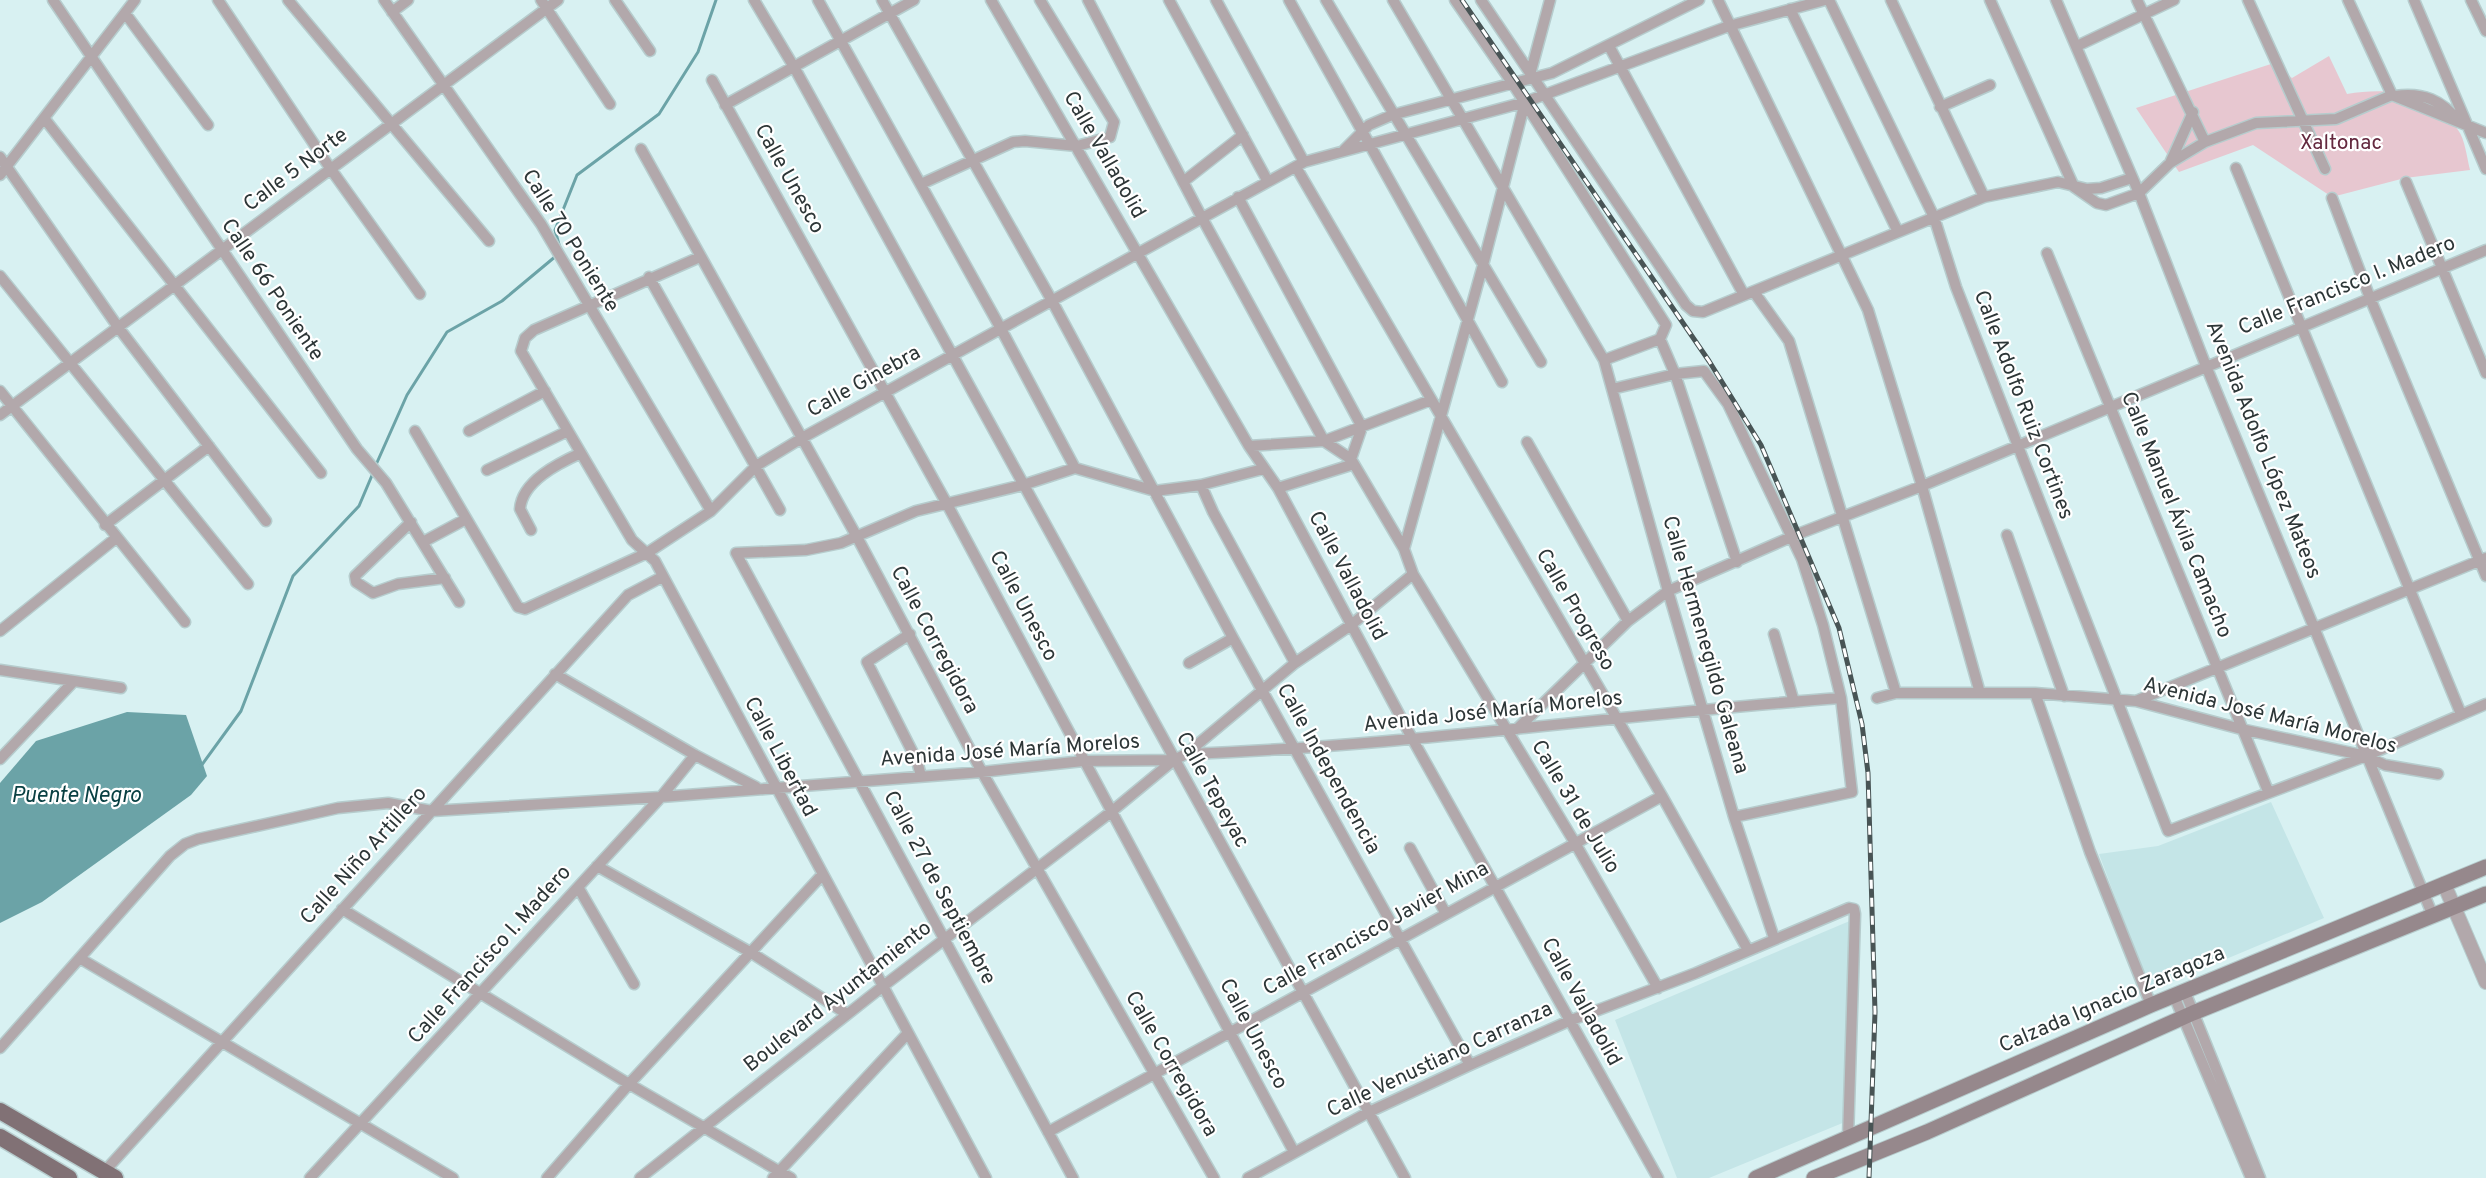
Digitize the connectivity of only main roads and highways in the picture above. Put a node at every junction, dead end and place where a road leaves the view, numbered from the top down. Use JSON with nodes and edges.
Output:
{"nodes":[{"id":1,"x":2486,"y":867,"type":"edge"},
{"id":2,"x":2486,"y":894,"type":"edge"},
{"id":3,"x":0,"y":1111,"type":"edge"},
{"id":4,"x":0,"y":1137,"type":"edge"},
{"id":5,"x":109,"y":1175,"type":"edge"},
{"id":6,"x":69,"y":1178,"type":"edge"},
{"id":7,"x":1756,"y":1178,"type":"edge"},
{"id":8,"x":1814,"y":1178,"type":"edge"}],
"edges":[{"from":1,"to":7,"type":"main road","name":"Calzada Ignacio Zaragoza"},
{"from":2,"to":8,"type":"main road","name":"Calzada Ignacio Zaragoza"},
{"from":3,"to":5,"type":"main road"},
{"from":4,"to":6,"type":"main road"}]}
